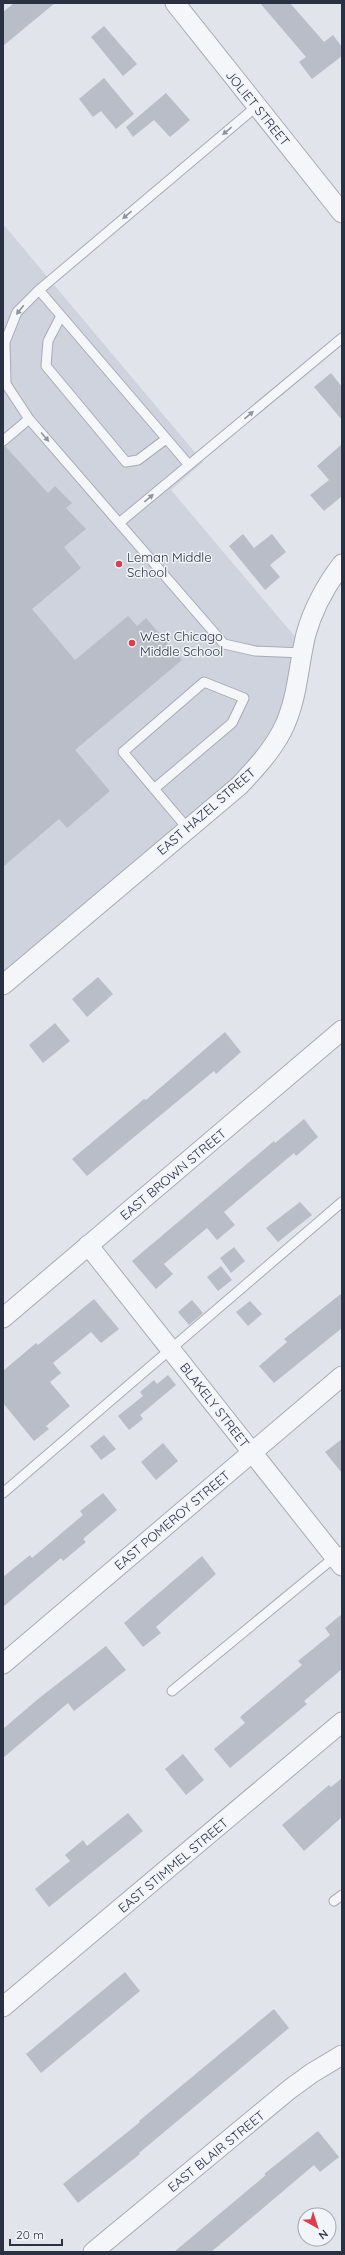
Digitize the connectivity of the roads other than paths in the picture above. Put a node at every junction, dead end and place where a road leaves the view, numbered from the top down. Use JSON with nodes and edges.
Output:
{"nodes":[{"id":1,"x":174,"y":3,"type":"edge"},
{"id":2,"x":257,"y":106,"type":"junction"},
{"id":3,"x":342,"y":213,"type":"edge"},
{"id":4,"x":39,"y":290,"type":"junction"},
{"id":5,"x":61,"y":316,"type":"junction"},
{"id":6,"x":342,"y":338,"type":"edge"},
{"id":7,"x":29,"y":419,"type":"junction"},
{"id":8,"x":166,"y":439,"type":"junction"},
{"id":9,"x":3,"y":441,"type":"edge"},
{"id":10,"x":189,"y":465,"type":"junction"},
{"id":11,"x":119,"y":523,"type":"junction"},
{"id":12,"x":342,"y":564,"type":"edge"},
{"id":13,"x":303,"y":653,"type":"junction"},
{"id":14,"x":154,"y":789,"type":"junction"},
{"id":15,"x":188,"y":829,"type":"junction"},
{"id":16,"x":3,"y":985,"type":"edge"},
{"id":17,"x":342,"y":1030,"type":"edge"},
{"id":18,"x":342,"y":1202,"type":"edge"},
{"id":19,"x":88,"y":1246,"type":"junction"},
{"id":20,"x":3,"y":1318,"type":"edge"},
{"id":21,"x":170,"y":1349,"type":"junction"},
{"id":22,"x":342,"y":1376,"type":"edge"},
{"id":23,"x":252,"y":1452,"type":"junction"},
{"id":24,"x":3,"y":1492,"type":"edge"},
{"id":25,"x":340,"y":1558,"type":"edge"},
{"id":26,"x":3,"y":1664,"type":"edge"},
{"id":27,"x":172,"y":1691,"type":"dead end"},
{"id":28,"x":342,"y":1722,"type":"edge"},
{"id":29,"x":342,"y":1895,"type":"edge"},
{"id":30,"x":334,"y":1902,"type":"dead end"},
{"id":31,"x":3,"y":2007,"type":"edge"},
{"id":32,"x":342,"y":2055,"type":"edge"},
{"id":33,"x":93,"y":2252,"type":"edge"}],
"edges":[{"from":1,"to":2,"type":"street","name":"JOLIET STREET"},
{"from":2,"to":3,"type":"street","name":"JOLIET STREET"},
{"from":2,"to":4,"type":"lane","one_way":true},
{"from":4,"to":5,"type":"lane"},
{"from":4,"to":7,"type":"lane","one_way":true},
{"from":5,"to":8,"type":"lane"},
{"from":5,"to":8,"type":"lane"},
{"from":10,"to":6,"type":"lane","one_way":true},
{"from":7,"to":9,"type":"lane"},
{"from":7,"to":11,"type":"lane","one_way":true},
{"from":8,"to":10,"type":"lane"},
{"from":11,"to":10,"type":"lane","one_way":true},
{"from":11,"to":13,"type":"lane"},
{"from":12,"to":13,"type":"street","name":"EAST HAZEL STREET"},
{"from":13,"to":15,"type":"street","name":"EAST HAZEL STREET"},
{"from":14,"to":14,"type":"lane"},
{"from":14,"to":15,"type":"lane"},
{"from":15,"to":16,"type":"street","name":"EAST HAZEL STREET"},
{"from":17,"to":19,"type":"street","name":"EAST BROWN STREET"},
{"from":18,"to":21,"type":"lane"},
{"from":19,"to":20,"type":"street","name":"EAST BROWN STREET"},
{"from":19,"to":21,"type":"street","name":"BLAKELY STREET"},
{"from":21,"to":23,"type":"street","name":"BLAKELY STREET"},
{"from":21,"to":24,"type":"lane"},
{"from":22,"to":23,"type":"street","name":"EAST POMEROY STREET"},
{"from":23,"to":25,"type":"street","name":"BLAKELY STREET"},
{"from":23,"to":26,"type":"street","name":"EAST POMEROY STREET"},
{"from":25,"to":27,"type":"lane"},
{"from":28,"to":31,"type":"street","name":"EAST STIMMEL STREET"},
{"from":29,"to":30,"type":"lane"},
{"from":32,"to":33,"type":"street","name":"EAST BLAIR STREET"}]}
